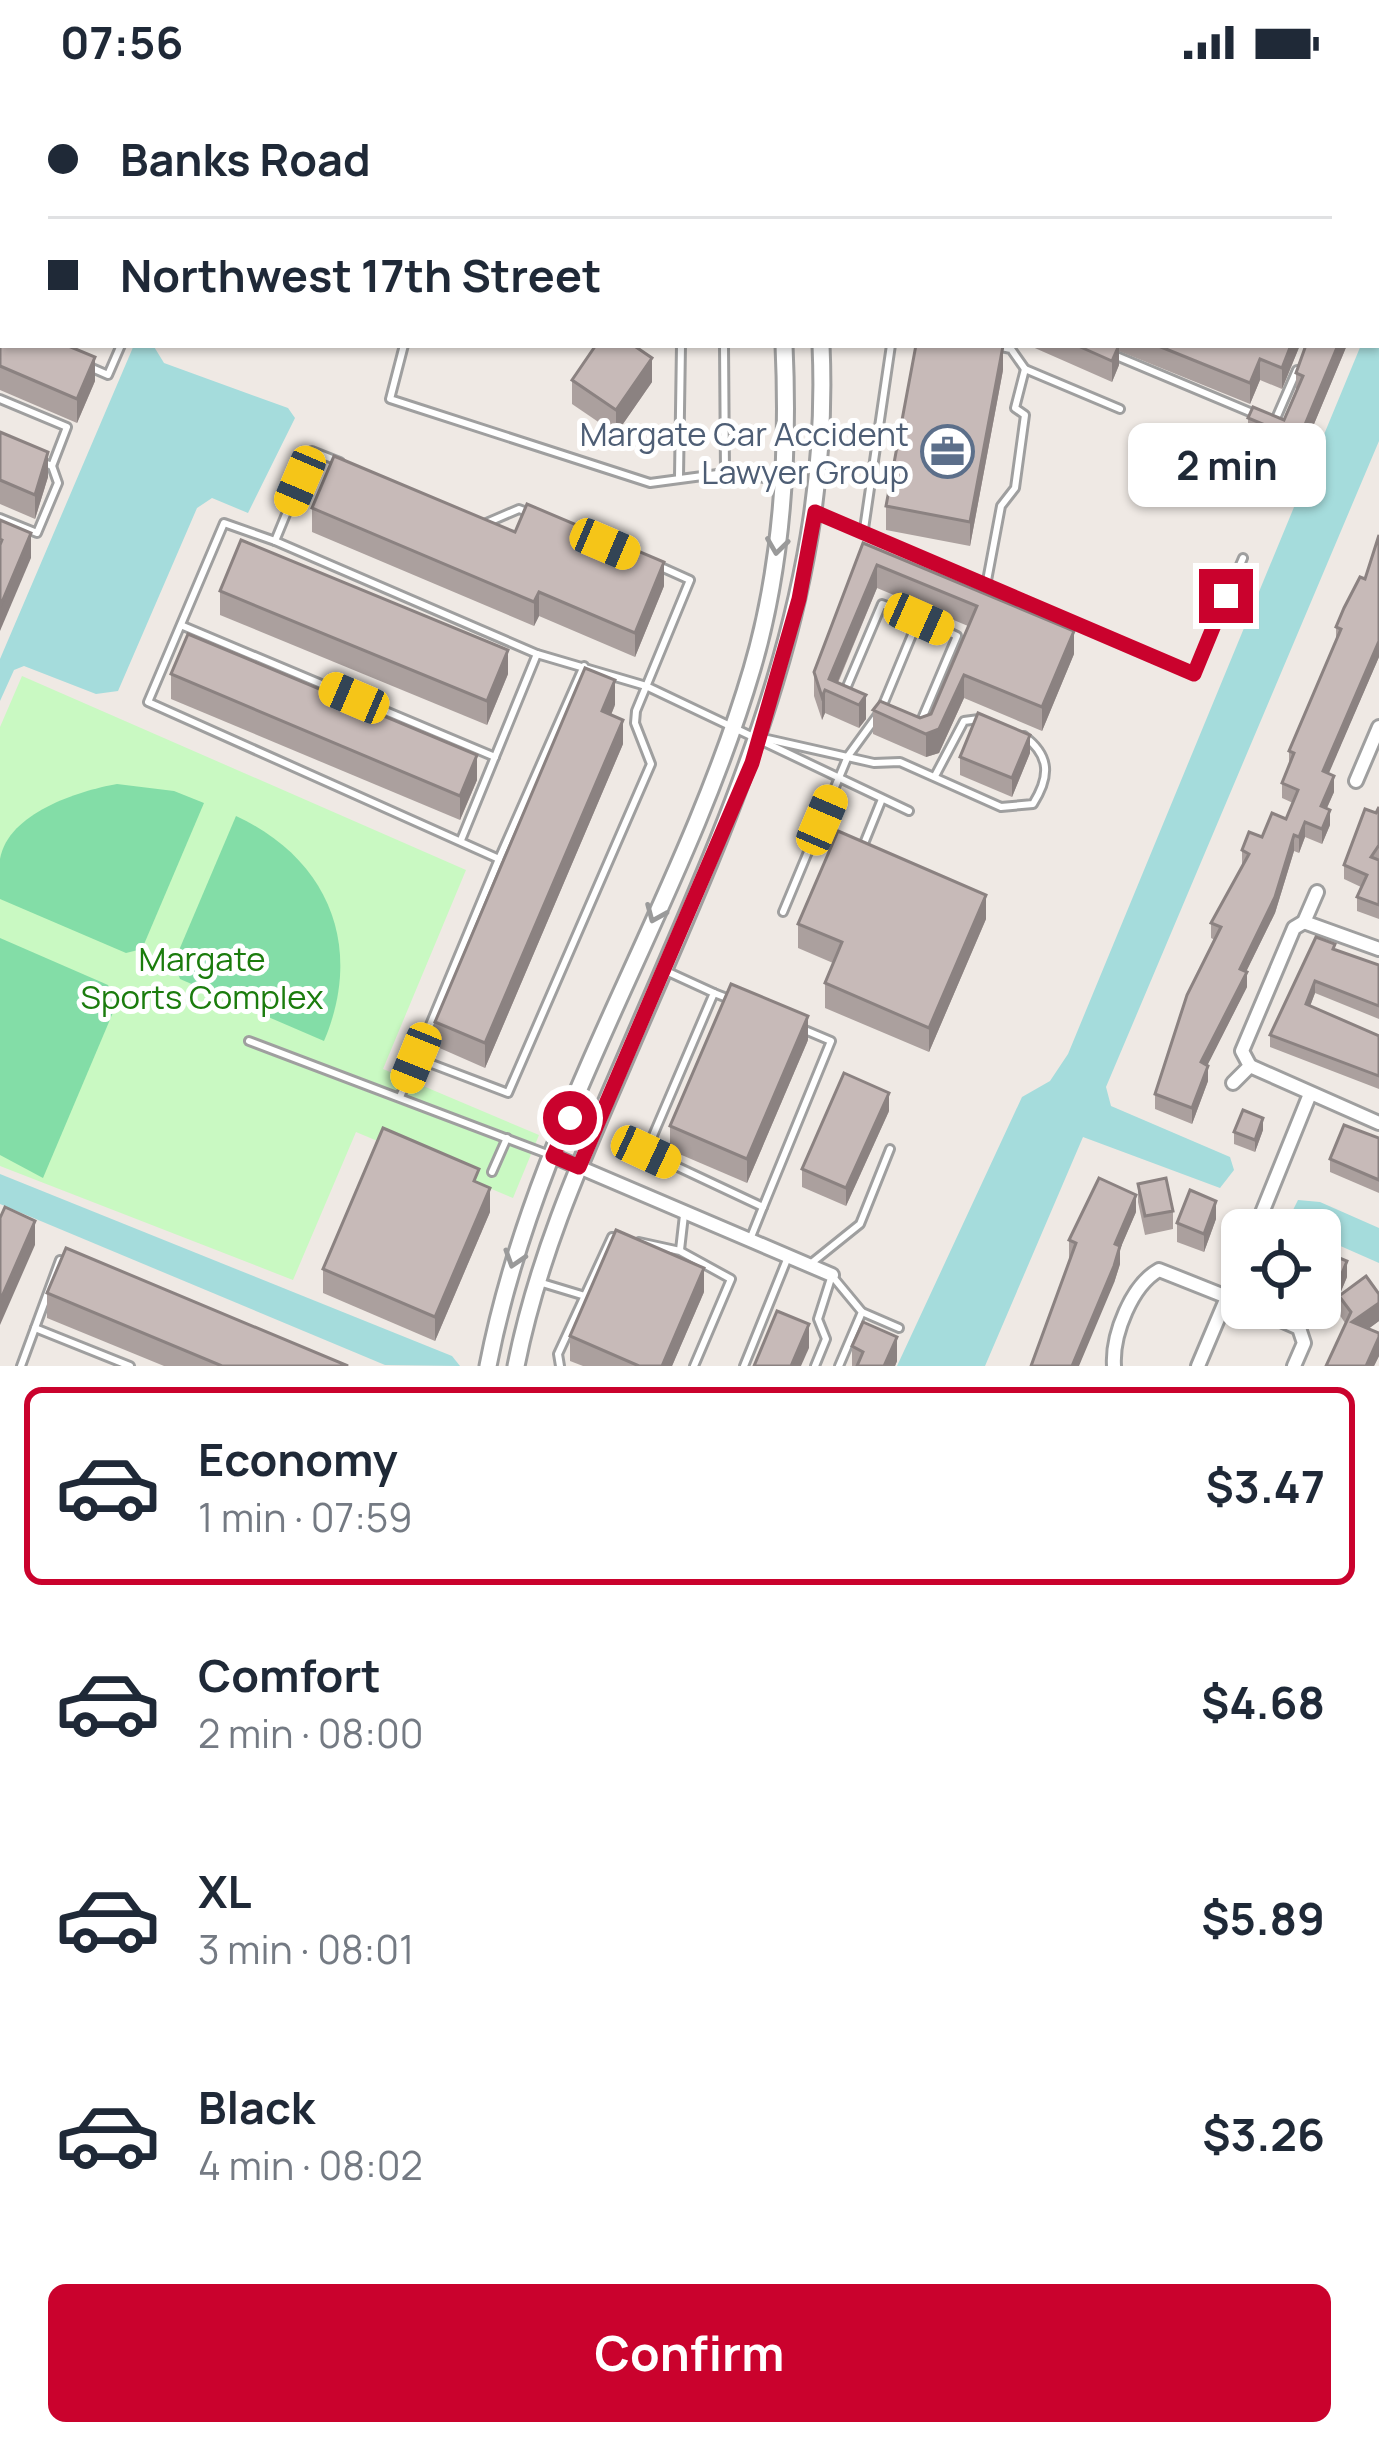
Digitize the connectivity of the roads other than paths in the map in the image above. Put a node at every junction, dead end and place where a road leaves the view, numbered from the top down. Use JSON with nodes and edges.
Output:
{"nodes":[{"id":1,"x":120,"y":348,"type":"edge"},
{"id":2,"x":403,"y":348,"type":"edge"},
{"id":3,"x":681,"y":348,"type":"edge"},
{"id":4,"x":724,"y":348,"type":"edge"},
{"id":5,"x":784,"y":348,"type":"edge"},
{"id":6,"x":821,"y":348,"type":"edge"},
{"id":7,"x":891,"y":348,"type":"edge"},
{"id":8,"x":1006,"y":348,"type":"edge"},
{"id":9,"x":1112,"y":353,"type":"edge"},
{"id":10,"x":1304,"y":353,"type":"edge"},
{"id":11,"x":73,"y":360,"type":"edge"},
{"id":12,"x":1024,"y":369,"type":"junction"},
{"id":13,"x":0,"y":399,"type":"edge"},
{"id":14,"x":1120,"y":410,"type":"dead end"},
{"id":15,"x":34,"y":458,"type":"edge"},
{"id":16,"x":52,"y":466,"type":"junction"},
{"id":17,"x":355,"y":469,"type":"edge"},
{"id":18,"x":725,"y":472,"type":"junction"},
{"id":19,"x":679,"y":476,"type":"junction"},
{"id":20,"x":784,"y":481,"type":"junction"},
{"id":21,"x":815,"y":512,"type":"junction"},
{"id":22,"x":463,"y":515,"type":"edge"},
{"id":23,"x":0,"y":518,"type":"edge"},
{"id":24,"x":541,"y":518,"type":"edge"},
{"id":25,"x":863,"y":529,"type":"junction"},
{"id":26,"x":275,"y":541,"type":"junction"},
{"id":27,"x":1243,"y":557,"type":"dead end"},
{"id":28,"x":647,"y":562,"type":"edge"},
{"id":29,"x":986,"y":586,"type":"junction"},
{"id":30,"x":919,"y":619,"type":"junction"},
{"id":31,"x":182,"y":626,"type":"junction"},
{"id":32,"x":537,"y":654,"type":"junction"},
{"id":33,"x":584,"y":666,"type":"junction"},
{"id":34,"x":646,"y":686,"type":"junction"},
{"id":35,"x":880,"y":712,"type":"junction"},
{"id":36,"x":989,"y":720,"type":"edge"},
{"id":37,"x":899,"y":721,"type":"edge"},
{"id":38,"x":734,"y":724,"type":"junction"},
{"id":39,"x":1379,"y":727,"type":"edge"},
{"id":40,"x":917,"y":730,"type":"edge"},
{"id":41,"x":1018,"y":732,"type":"edge"},
{"id":42,"x":759,"y":740,"type":"junction"},
{"id":43,"x":848,"y":756,"type":"junction"},
{"id":44,"x":495,"y":757,"type":"junction"},
{"id":45,"x":1364,"y":764,"type":"junction"},
{"id":46,"x":1379,"y":770,"type":"edge"},
{"id":47,"x":935,"y":776,"type":"junction"},
{"id":48,"x":840,"y":778,"type":"junction"},
{"id":49,"x":1357,"y":781,"type":"dead end"},
{"id":50,"x":882,"y":799,"type":"junction"},
{"id":51,"x":909,"y":811,"type":"dead end"},
{"id":52,"x":461,"y":841,"type":"junction"},
{"id":53,"x":860,"y":852,"type":"edge"},
{"id":54,"x":499,"y":859,"type":"junction"},
{"id":55,"x":1317,"y":892,"type":"dead end"},
{"id":56,"x":783,"y":912,"type":"dead end"},
{"id":57,"x":1304,"y":922,"type":"junction"},
{"id":58,"x":1379,"y":949,"type":"edge"},
{"id":59,"x":663,"y":970,"type":"junction"},
{"id":60,"x":714,"y":993,"type":"junction"},
{"id":61,"x":734,"y":1001,"type":"edge"},
{"id":62,"x":792,"y":1025,"type":"edge"},
{"id":63,"x":249,"y":1041,"type":"dead end"},
{"id":64,"x":416,"y":1058,"type":"junction"},
{"id":65,"x":1250,"y":1066,"type":"junction"},
{"id":66,"x":1233,"y":1083,"type":"dead end"},
{"id":67,"x":1310,"y":1094,"type":"junction"},
{"id":68,"x":400,"y":1097,"type":"junction"},
{"id":69,"x":1379,"y":1123,"type":"edge"},
{"id":70,"x":507,"y":1138,"type":"junction"},
{"id":71,"x":890,"y":1149,"type":"dead end"},
{"id":72,"x":553,"y":1156,"type":"junction"},
{"id":73,"x":579,"y":1167,"type":"junction"},
{"id":74,"x":492,"y":1172,"type":"dead end"},
{"id":75,"x":763,"y":1207,"type":"junction"},
{"id":76,"x":1263,"y":1209,"type":"edge"},
{"id":77,"x":684,"y":1212,"type":"junction"},
{"id":78,"x":750,"y":1240,"type":"junction"},
{"id":79,"x":680,"y":1251,"type":"junction"},
{"id":80,"x":788,"y":1257,"type":"junction"},
{"id":81,"x":808,"y":1265,"type":"junction"},
{"id":82,"x":81,"y":1269,"type":"edge"},
{"id":83,"x":832,"y":1275,"type":"junction"},
{"id":84,"x":536,"y":1281,"type":"junction"},
{"id":85,"x":1221,"y":1294,"type":"edge"},
{"id":86,"x":585,"y":1296,"type":"junction"},
{"id":87,"x":862,"y":1312,"type":"junction"},
{"id":88,"x":1221,"y":1325,"type":"edge"},
{"id":89,"x":35,"y":1328,"type":"junction"},
{"id":90,"x":899,"y":1328,"type":"dead end"},
{"id":91,"x":1299,"y":1329,"type":"edge"},
{"id":92,"x":21,"y":1366,"type":"edge"},
{"id":93,"x":130,"y":1366,"type":"edge"},
{"id":94,"x":488,"y":1366,"type":"edge"},
{"id":95,"x":516,"y":1366,"type":"edge"},
{"id":96,"x":560,"y":1366,"type":"edge"},
{"id":97,"x":694,"y":1366,"type":"edge"},
{"id":98,"x":744,"y":1366,"type":"edge"},
{"id":99,"x":815,"y":1366,"type":"edge"},
{"id":100,"x":839,"y":1366,"type":"edge"},
{"id":101,"x":1114,"y":1366,"type":"edge"},
{"id":102,"x":1198,"y":1366,"type":"edge"},
{"id":103,"x":1294,"y":1366,"type":"edge"}],
"edges":[{"from":1,"to":11,"type":"lane"},
{"from":2,"to":19,"type":"lane"},
{"from":3,"to":19,"type":"lane"},
{"from":4,"to":18,"type":"lane"},
{"from":5,"to":20,"type":"street"},
{"from":6,"to":21,"type":"street"},
{"from":7,"to":25,"type":"lane"},
{"from":8,"to":12,"type":"lane"},
{"from":9,"to":10,"type":"lane"},
{"from":12,"to":14,"type":"lane"},
{"from":12,"to":29,"type":"lane"},
{"from":13,"to":16,"type":"lane"},
{"from":15,"to":16,"type":"lane"},
{"from":16,"to":23,"type":"lane"},
{"from":17,"to":26,"type":"lane"},
{"from":18,"to":19,"type":"lane"},
{"from":18,"to":20,"type":"lane"},
{"from":20,"to":38,"type":"street","one_way":true},
{"from":21,"to":25,"type":"lane"},
{"from":21,"to":42,"type":"street"},
{"from":22,"to":24,"type":"lane"},
{"from":25,"to":29,"type":"lane"},
{"from":26,"to":31,"type":"lane"},
{"from":26,"to":32,"type":"lane"},
{"from":27,"to":29,"type":"lane"},
{"from":28,"to":34,"type":"lane"},
{"from":30,"to":35,"type":"lane"},
{"from":30,"to":35,"type":"lane"},
{"from":30,"to":40,"type":"lane"},
{"from":31,"to":44,"type":"lane"},
{"from":31,"to":52,"type":"lane"},
{"from":32,"to":33,"type":"lane"},
{"from":32,"to":44,"type":"lane"},
{"from":33,"to":34,"type":"lane"},
{"from":33,"to":54,"type":"lane"},
{"from":34,"to":38,"type":"lane"},
{"from":34,"to":64,"type":"lane"},
{"from":35,"to":37,"type":"lane"},
{"from":35,"to":43,"type":"lane"},
{"from":36,"to":47,"type":"lane"},
{"from":38,"to":42,"type":"lane"},
{"from":38,"to":72,"type":"street","one_way":true},
{"from":39,"to":45,"type":"street"},
{"from":41,"to":47,"type":"lane"},
{"from":42,"to":43,"type":"lane"},
{"from":42,"to":48,"type":"lane"},
{"from":42,"to":59,"type":"street"},
{"from":43,"to":47,"type":"lane"},
{"from":43,"to":48,"type":"lane"},
{"from":44,"to":52,"type":"lane"},
{"from":45,"to":46,"type":"street"},
{"from":45,"to":49,"type":"street"},
{"from":48,"to":50,"type":"lane"},
{"from":48,"to":56,"type":"lane"},
{"from":50,"to":51,"type":"lane"},
{"from":50,"to":53,"type":"lane"},
{"from":52,"to":54,"type":"lane"},
{"from":54,"to":64,"type":"lane"},
{"from":55,"to":57,"type":"street"},
{"from":57,"to":58,"type":"street"},
{"from":57,"to":65,"type":"street"},
{"from":59,"to":60,"type":"lane"},
{"from":59,"to":73,"type":"street"},
{"from":60,"to":61,"type":"lane"},
{"from":60,"to":75,"type":"lane"},
{"from":62,"to":75,"type":"lane"},
{"from":63,"to":68,"type":"lane"},
{"from":64,"to":68,"type":"lane"},
{"from":65,"to":66,"type":"street"},
{"from":65,"to":67,"type":"street"},
{"from":67,"to":69,"type":"street"},
{"from":67,"to":76,"type":"street"},
{"from":68,"to":70,"type":"lane"},
{"from":70,"to":72,"type":"lane"},
{"from":70,"to":74,"type":"lane"},
{"from":71,"to":81,"type":"lane"},
{"from":72,"to":73,"type":"street"},
{"from":72,"to":94,"type":"street","one_way":true},
{"from":73,"to":77,"type":"street"},
{"from":73,"to":84,"type":"street"},
{"from":75,"to":78,"type":"lane"},
{"from":77,"to":78,"type":"street"},
{"from":77,"to":79,"type":"lane"},
{"from":78,"to":80,"type":"street"},
{"from":79,"to":86,"type":"lane"},
{"from":79,"to":97,"type":"lane"},
{"from":80,"to":81,"type":"street"},
{"from":80,"to":98,"type":"lane"},
{"from":81,"to":83,"type":"street"},
{"from":82,"to":89,"type":"lane"},
{"from":83,"to":87,"type":"lane"},
{"from":83,"to":99,"type":"lane"},
{"from":84,"to":86,"type":"lane"},
{"from":84,"to":95,"type":"street"},
{"from":85,"to":101,"type":"street"},
{"from":86,"to":96,"type":"lane"},
{"from":87,"to":90,"type":"lane"},
{"from":87,"to":100,"type":"lane"},
{"from":88,"to":102,"type":"street"},
{"from":89,"to":92,"type":"lane"},
{"from":89,"to":93,"type":"lane"},
{"from":91,"to":103,"type":"street"}]}
